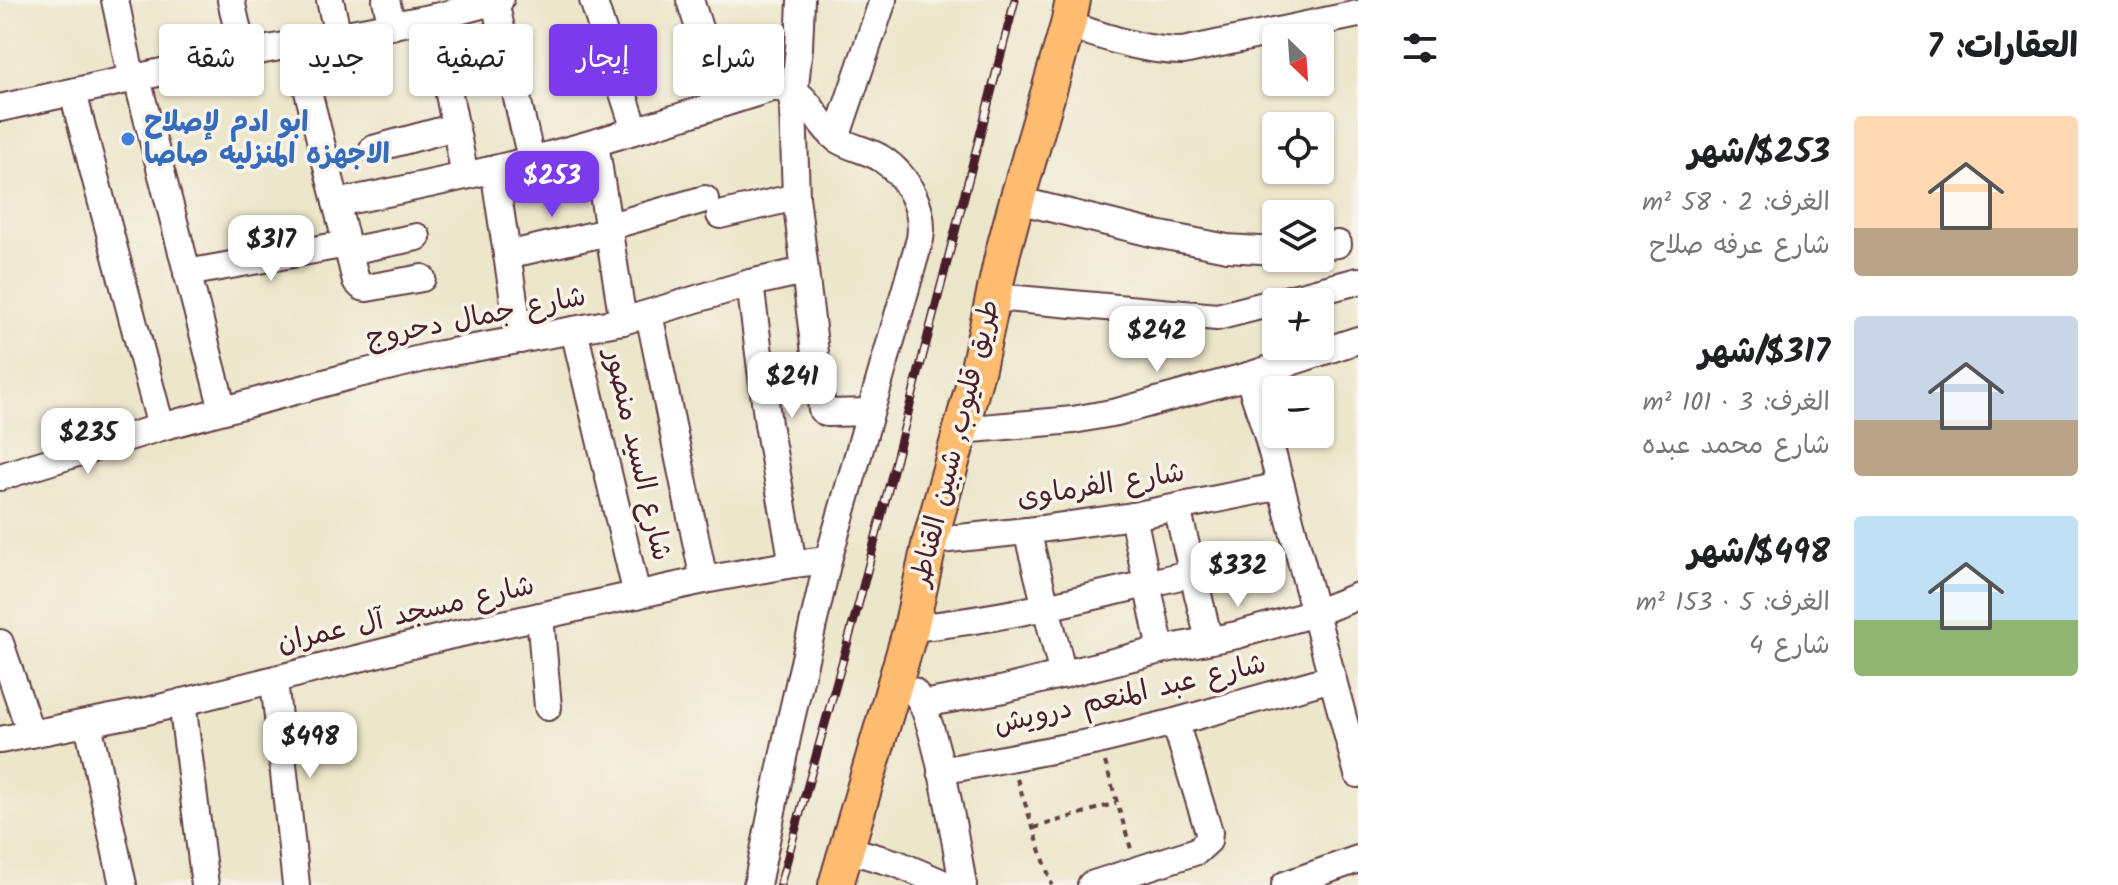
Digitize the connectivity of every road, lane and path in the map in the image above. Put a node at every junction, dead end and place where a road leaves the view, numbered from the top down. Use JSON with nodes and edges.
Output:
{"nodes":[{"id":1,"x":115,"y":0,"type":"edge"},
{"id":2,"x":231,"y":0,"type":"edge"},
{"id":3,"x":330,"y":0,"type":"edge"},
{"id":4,"x":386,"y":0,"type":"edge"},
{"id":5,"x":593,"y":0,"type":"edge"},
{"id":6,"x":690,"y":0,"type":"edge"},
{"id":7,"x":801,"y":0,"type":"edge"},
{"id":8,"x":883,"y":0,"type":"edge"},
{"id":9,"x":497,"y":1,"type":"edge"},
{"id":10,"x":437,"y":11,"type":"edge"},
{"id":11,"x":1070,"y":13,"type":"edge"},
{"id":12,"x":1358,"y":14,"type":"edge"},
{"id":13,"x":236,"y":24,"type":"edge"},
{"id":14,"x":335,"y":24,"type":"edge"},
{"id":15,"x":392,"y":24,"type":"edge"},
{"id":16,"x":393,"y":26,"type":"edge"},
{"id":17,"x":159,"y":73,"type":"edge"},
{"id":18,"x":134,"y":79,"type":"junction"},
{"id":19,"x":794,"y":90,"type":"junction"},
{"id":20,"x":73,"y":93,"type":"junction"},
{"id":21,"x":309,"y":96,"type":"edge"},
{"id":22,"x":723,"y":103,"type":"junction"},
{"id":23,"x":0,"y":108,"type":"edge"},
{"id":24,"x":455,"y":127,"type":"junction"},
{"id":25,"x":635,"y":130,"type":"junction"},
{"id":26,"x":836,"y":138,"type":"junction"},
{"id":27,"x":595,"y":143,"type":"junction"},
{"id":28,"x":373,"y":149,"type":"dead end"},
{"id":29,"x":531,"y":159,"type":"junction"},
{"id":30,"x":494,"y":169,"type":"junction"},
{"id":31,"x":465,"y":176,"type":"junction"},
{"id":32,"x":796,"y":197,"type":"junction"},
{"id":33,"x":1017,"y":200,"type":"junction"},
{"id":34,"x":336,"y":203,"type":"junction"},
{"id":35,"x":608,"y":229,"type":"junction"},
{"id":36,"x":417,"y":237,"type":"dead end"},
{"id":37,"x":348,"y":247,"type":"junction"},
{"id":38,"x":1262,"y":250,"type":"edge"},
{"id":39,"x":507,"y":255,"type":"junction"},
{"id":40,"x":804,"y":271,"type":"junction"},
{"id":41,"x":187,"y":273,"type":"junction"},
{"id":42,"x":422,"y":278,"type":"dead end"},
{"id":43,"x":1358,"y":281,"type":"edge"},
{"id":44,"x":750,"y":283,"type":"junction"},
{"id":45,"x":1334,"y":289,"type":"edge"},
{"id":46,"x":994,"y":297,"type":"junction"},
{"id":47,"x":1262,"y":309,"type":"edge"},
{"id":48,"x":649,"y":314,"type":"junction"},
{"id":49,"x":623,"y":321,"type":"junction"},
{"id":50,"x":574,"y":330,"type":"junction"},
{"id":51,"x":520,"y":340,"type":"junction"},
{"id":52,"x":1358,"y":340,"type":"edge"},
{"id":53,"x":1334,"y":345,"type":"edge"},
{"id":54,"x":1277,"y":360,"type":"edge"},
{"id":55,"x":1248,"y":376,"type":"junction"},
{"id":56,"x":223,"y":410,"type":"junction"},
{"id":57,"x":870,"y":412,"type":"junction"},
{"id":58,"x":161,"y":427,"type":"junction"},
{"id":59,"x":961,"y":430,"type":"junction"},
{"id":60,"x":0,"y":477,"type":"edge"},
{"id":61,"x":1281,"y":486,"type":"junction"},
{"id":62,"x":1177,"y":508,"type":"junction"},
{"id":63,"x":1133,"y":516,"type":"junction"},
{"id":64,"x":1027,"y":531,"type":"junction"},
{"id":65,"x":930,"y":541,"type":"junction"},
{"id":66,"x":828,"y":560,"type":"junction"},
{"id":67,"x":793,"y":564,"type":"junction"},
{"id":68,"x":1193,"y":573,"type":"junction"},
{"id":69,"x":704,"y":580,"type":"junction"},
{"id":70,"x":1148,"y":584,"type":"junction"},
{"id":71,"x":637,"y":595,"type":"junction"},
{"id":72,"x":1358,"y":596,"type":"edge"},
{"id":73,"x":1045,"y":608,"type":"junction"},
{"id":74,"x":1315,"y":613,"type":"junction"},
{"id":75,"x":540,"y":616,"type":"junction"},
{"id":76,"x":911,"y":628,"type":"junction"},
{"id":77,"x":1209,"y":640,"type":"junction"},
{"id":78,"x":0,"y":643,"type":"edge"},
{"id":79,"x":1161,"y":650,"type":"junction"},
{"id":80,"x":1063,"y":675,"type":"junction"},
{"id":81,"x":1332,"y":678,"type":"junction"},
{"id":82,"x":274,"y":680,"type":"junction"},
{"id":83,"x":894,"y":685,"type":"junction"},
{"id":84,"x":182,"y":702,"type":"junction"},
{"id":85,"x":923,"y":704,"type":"junction"},
{"id":86,"x":548,"y":707,"type":"dead end"},
{"id":87,"x":1175,"y":722,"type":"junction"},
{"id":88,"x":88,"y":723,"type":"junction"},
{"id":89,"x":31,"y":734,"type":"junction"},
{"id":90,"x":0,"y":740,"type":"edge"},
{"id":91,"x":1098,"y":741,"type":"junction"},
{"id":92,"x":1010,"y":758,"type":"junction"},
{"id":93,"x":941,"y":771,"type":"junction"},
{"id":94,"x":1358,"y":774,"type":"edge"},
{"id":95,"x":1117,"y":803,"type":"junction"},
{"id":96,"x":1034,"y":828,"type":"junction"},
{"id":97,"x":846,"y":849,"type":"junction"},
{"id":98,"x":1358,"y":859,"type":"edge"},
{"id":99,"x":1137,"y":871,"type":"junction"},
{"id":100,"x":123,"y":885,"type":"edge"},
{"id":101,"x":205,"y":885,"type":"edge"},
{"id":102,"x":296,"y":885,"type":"edge"},
{"id":103,"x":757,"y":885,"type":"edge"},
{"id":104,"x":836,"y":885,"type":"edge"},
{"id":105,"x":947,"y":885,"type":"edge"},
{"id":106,"x":963,"y":885,"type":"edge"},
{"id":107,"x":1052,"y":885,"type":"edge"},
{"id":108,"x":1091,"y":885,"type":"edge"},
{"id":109,"x":1285,"y":885,"type":"edge"}],
"edges":[{"from":1,"to":18,"type":"street"},
{"from":2,"to":13,"type":"street"},
{"from":3,"to":14,"type":"street"},
{"from":4,"to":15,"type":"street"},
{"from":5,"to":25,"type":"street"},
{"from":6,"to":22,"type":"street"},
{"from":7,"to":19,"type":"street"},
{"from":8,"to":26,"type":"street"},
{"from":9,"to":10,"type":"street"},
{"from":9,"to":29,"type":"street"},
{"from":10,"to":16,"type":"street"},
{"from":10,"to":24,"type":"street"},
{"from":11,"to":12,"type":"street"},
{"from":11,"to":33,"type":"main road","name":"طريق قليوب, شبين القناطر"},
{"from":17,"to":18,"type":"street"},
{"from":18,"to":20,"type":"street"},
{"from":18,"to":41,"type":"street"},
{"from":19,"to":22,"type":"street"},
{"from":19,"to":26,"type":"street"},
{"from":19,"to":32,"type":"street"},
{"from":20,"to":23,"type":"street"},
{"from":20,"to":58,"type":"street"},
{"from":21,"to":34,"type":"street"},
{"from":22,"to":25,"type":"street"},
{"from":24,"to":28,"type":"street"},
{"from":24,"to":31,"type":"street"},
{"from":25,"to":27,"type":"street"},
{"from":26,"to":57,"type":"street"},
{"from":27,"to":29,"type":"street"},
{"from":27,"to":35,"type":"street","name":"شارع السيد منصور"},
{"from":29,"to":30,"type":"street"},
{"from":30,"to":31,"type":"street"},
{"from":30,"to":39,"type":"street"},
{"from":31,"to":34,"type":"street"},
{"from":32,"to":35,"type":"street"},
{"from":32,"to":40,"type":"street"},
{"from":33,"to":38,"type":"street"},
{"from":33,"to":46,"type":"main road","name":"طريق قليوب, شبين القناطر"},
{"from":34,"to":37,"type":"street"},
{"from":35,"to":39,"type":"street"},
{"from":35,"to":49,"type":"street","name":"شارع السيد منصور"},
{"from":36,"to":37,"type":"street"},
{"from":37,"to":41,"type":"street"},
{"from":37,"to":42,"type":"street"},
{"from":39,"to":51,"type":"street"},
{"from":40,"to":44,"type":"street","name":"شارع جمال دحروج"},
{"from":40,"to":57,"type":"street"},
{"from":41,"to":56,"type":"street"},
{"from":43,"to":45,"type":"street"},
{"from":44,"to":48,"type":"street","name":"شارع جمال دحروج"},
{"from":44,"to":67,"type":"street"},
{"from":46,"to":47,"type":"street"},
{"from":46,"to":59,"type":"main road","name":"طريق قليوب, شبين القناطر"},
{"from":48,"to":49,"type":"street","name":"شارع جمال دحروج"},
{"from":48,"to":69,"type":"street"},
{"from":49,"to":50,"type":"street","name":"شارع جمال دحروج"},
{"from":50,"to":51,"type":"street","name":"شارع جمال دحروج"},
{"from":50,"to":71,"type":"street","name":"شارع السيد منصور"},
{"from":51,"to":56,"type":"street","name":"شارع جمال دحروج"},
{"from":52,"to":53,"type":"street"},
{"from":54,"to":55,"type":"street"},
{"from":55,"to":59,"type":"street"},
{"from":55,"to":61,"type":"street"},
{"from":56,"to":58,"type":"street","name":"شارع جمال دحروج"},
{"from":57,"to":66,"type":"street"},
{"from":58,"to":60,"type":"street","name":"شارع جمال دحروج"},
{"from":59,"to":65,"type":"main road","name":"طريق قليوب, شبين القناطر"},
{"from":61,"to":62,"type":"street","name":"شارع الفرماوى"},
{"from":61,"to":74,"type":"street"},
{"from":62,"to":63,"type":"street","name":"شارع الفرماوى"},
{"from":62,"to":68,"type":"street"},
{"from":63,"to":64,"type":"street","name":"شارع الفرماوى"},
{"from":63,"to":70,"type":"street"},
{"from":64,"to":65,"type":"street","name":"شارع الفرماوى"},
{"from":64,"to":73,"type":"street"},
{"from":65,"to":76,"type":"main road","name":"طريق قليوب, شبين القناطر"},
{"from":66,"to":67,"type":"street","name":"شارع مسجد آل عمران"},
{"from":66,"to":103,"type":"street"},
{"from":67,"to":69,"type":"street","name":"شارع مسجد آل عمران"},
{"from":68,"to":70,"type":"street"},
{"from":68,"to":77,"type":"street"},
{"from":69,"to":71,"type":"street","name":"شارع مسجد آل عمران"},
{"from":70,"to":73,"type":"street"},
{"from":70,"to":79,"type":"street"},
{"from":71,"to":75,"type":"street","name":"شارع مسجد آل عمران"},
{"from":72,"to":74,"type":"street"},
{"from":73,"to":76,"type":"street"},
{"from":73,"to":80,"type":"street"},
{"from":74,"to":77,"type":"street"},
{"from":74,"to":81,"type":"street"},
{"from":75,"to":82,"type":"street","name":"شارع مسجد آل عمران"},
{"from":75,"to":86,"type":"street"},
{"from":76,"to":83,"type":"main road","name":"طريق قليوب, شبين القناطر"},
{"from":77,"to":79,"type":"street"},
{"from":78,"to":89,"type":"street"},
{"from":79,"to":80,"type":"street"},
{"from":80,"to":85,"type":"street"},
{"from":81,"to":87,"type":"street","name":"شارع عبد المنعم درويش"},
{"from":81,"to":94,"type":"street"},
{"from":82,"to":84,"type":"street","name":"شارع مسجد آل عمران"},
{"from":82,"to":102,"type":"street"},
{"from":83,"to":85,"type":"street"},
{"from":83,"to":97,"type":"main road","name":"طريق قليوب, شبين القناطر"},
{"from":84,"to":88,"type":"street","name":"شارع مسجد آل عمران"},
{"from":84,"to":101,"type":"street"},
{"from":85,"to":93,"type":"street"},
{"from":87,"to":91,"type":"street","name":"شارع عبد المنعم درويش"},
{"from":87,"to":99,"type":"street"},
{"from":88,"to":89,"type":"street","name":"شارع مسجد آل عمران"},
{"from":88,"to":100,"type":"street"},
{"from":89,"to":90,"type":"street","name":"شارع مسجد آل عمران"},
{"from":91,"to":92,"type":"street","name":"شارع عبد المنعم درويش"},
{"from":91,"to":95,"type":"path"},
{"from":92,"to":93,"type":"street","name":"شارع عبد المنعم درويش"},
{"from":92,"to":96,"type":"path"},
{"from":93,"to":106,"type":"street"},
{"from":95,"to":96,"type":"path"},
{"from":95,"to":99,"type":"path"},
{"from":96,"to":107,"type":"path"},
{"from":97,"to":104,"type":"main road","name":"طريق قليوب, شبين القناطر"},
{"from":97,"to":105,"type":"street"},
{"from":98,"to":109,"type":"street"},
{"from":99,"to":108,"type":"street"}]}
